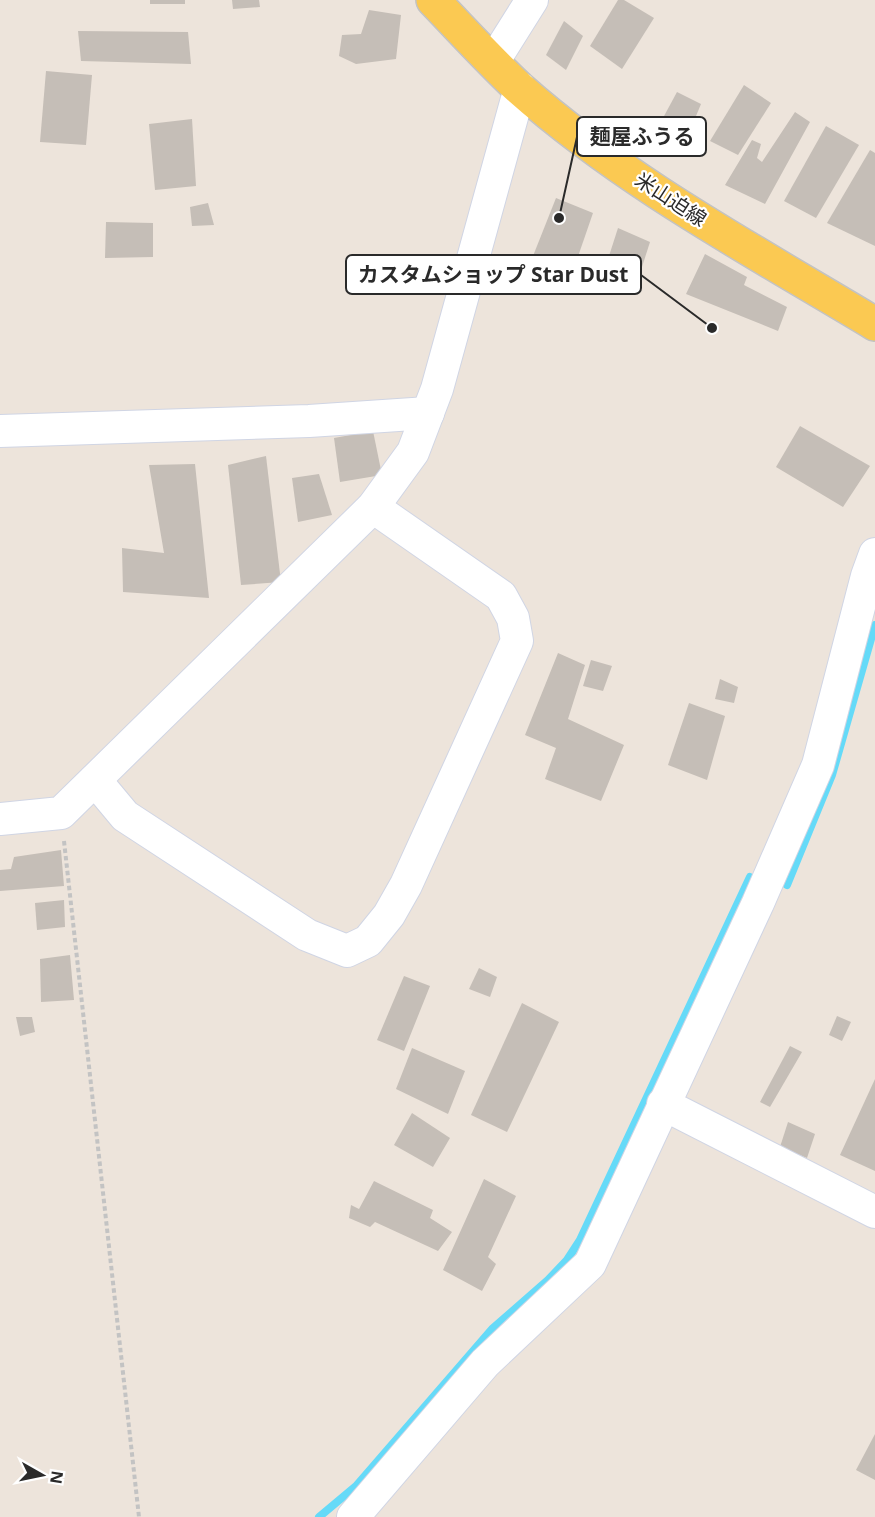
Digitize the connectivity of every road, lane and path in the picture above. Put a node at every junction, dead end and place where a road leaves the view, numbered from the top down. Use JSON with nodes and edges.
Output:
{"nodes":[{"id":1,"x":433,"y":0,"type":"edge"},
{"id":2,"x":532,"y":0,"type":"edge"},
{"id":3,"x":493,"y":62,"type":"junction"},
{"id":4,"x":520,"y":88,"type":"junction"},
{"id":5,"x":875,"y":324,"type":"edge"},
{"id":6,"x":428,"y":413,"type":"junction"},
{"id":7,"x":0,"y":431,"type":"edge"},
{"id":8,"x":373,"y":507,"type":"junction"},
{"id":9,"x":875,"y":554,"type":"edge"},
{"id":10,"x":95,"y":780,"type":"junction"},
{"id":11,"x":61,"y":813,"type":"junction"},
{"id":12,"x":0,"y":819,"type":"edge"},
{"id":13,"x":663,"y":1104,"type":"junction"},
{"id":14,"x":875,"y":1212,"type":"edge"},
{"id":15,"x":139,"y":1517,"type":"edge"},
{"id":16,"x":353,"y":1517,"type":"edge"}],
"edges":[{"from":1,"to":3,"type":"main road","name":"米山迫線"},
{"from":2,"to":3,"type":"street"},
{"from":3,"to":4,"type":"main road","name":"米山迫線"},
{"from":4,"to":5,"type":"main road","name":"米山迫線"},
{"from":4,"to":6,"type":"street"},
{"from":6,"to":7,"type":"street"},
{"from":6,"to":8,"type":"street"},
{"from":8,"to":10,"type":"street"},
{"from":8,"to":10,"type":"street"},
{"from":9,"to":13,"type":"street"},
{"from":10,"to":11,"type":"street"},
{"from":11,"to":12,"type":"street"},
{"from":11,"to":15,"type":"path"},
{"from":13,"to":14,"type":"street"},
{"from":13,"to":16,"type":"street"}]}
